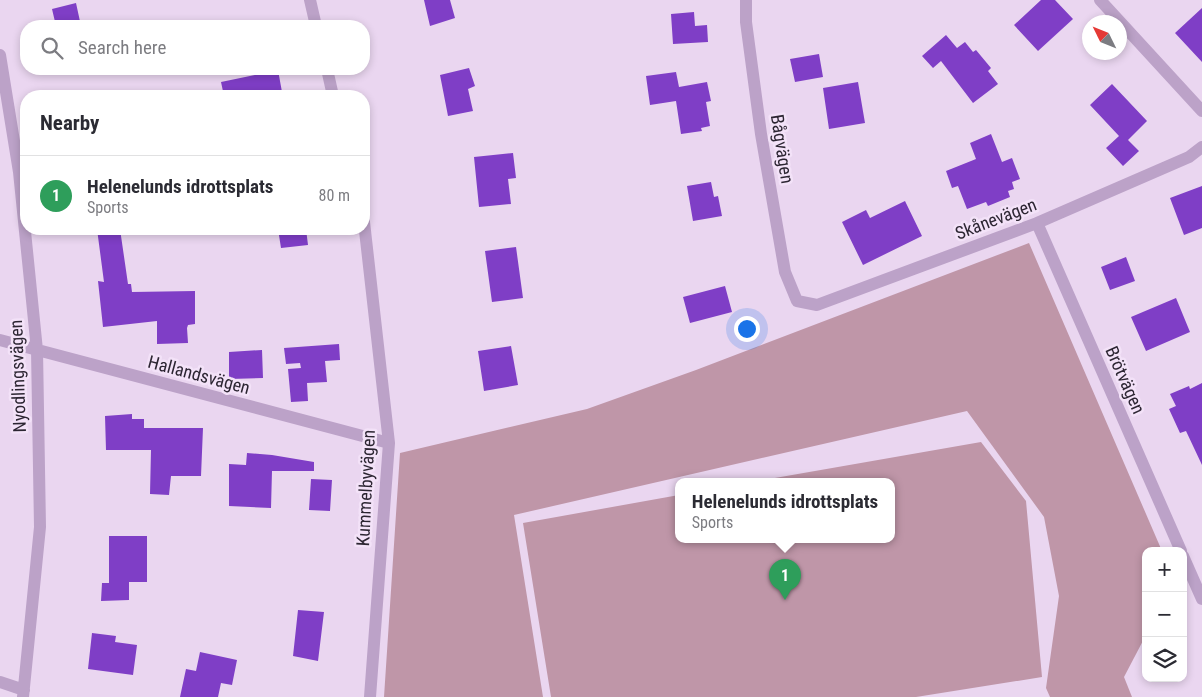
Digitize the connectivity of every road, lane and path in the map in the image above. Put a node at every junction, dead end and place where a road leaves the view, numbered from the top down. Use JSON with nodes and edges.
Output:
{"nodes":[{"id":1,"x":310,"y":0,"type":"edge"},
{"id":2,"x":746,"y":0,"type":"edge"},
{"id":3,"x":1100,"y":0,"type":"edge"},
{"id":4,"x":315,"y":20,"type":"edge"},
{"id":5,"x":0,"y":55,"type":"edge"},
{"id":6,"x":328,"y":75,"type":"edge"},
{"id":7,"x":332,"y":90,"type":"edge"},
{"id":8,"x":1202,"y":111,"type":"edge"},
{"id":9,"x":1202,"y":147,"type":"edge"},
{"id":10,"x":20,"y":182,"type":"edge"},
{"id":11,"x":1037,"y":223,"type":"junction"},
{"id":12,"x":25,"y":235,"type":"edge"},
{"id":13,"x":365,"y":235,"type":"edge"},
{"id":14,"x":797,"y":301,"type":"joint"},
{"id":15,"x":0,"y":340,"type":"edge"},
{"id":16,"x":37,"y":350,"type":"junction"},
{"id":17,"x":389,"y":443,"type":"junction"},
{"id":18,"x":1179,"y":547,"type":"edge"},
{"id":19,"x":1187,"y":565,"type":"edge"},
{"id":20,"x":1202,"y":599,"type":"edge"},
{"id":21,"x":0,"y":682,"type":"edge"},
{"id":22,"x":24,"y":693,"type":"edge"},
{"id":23,"x":370,"y":697,"type":"edge"}],
"edges":[{"from":1,"to":4,"type":"street"},
{"from":2,"to":14,"type":"street","name":"Bågvägen"},
{"from":3,"to":8,"type":"street"},
{"from":5,"to":10,"type":"street","name":"Nyodlingsvägen"},
{"from":6,"to":7,"type":"street"},
{"from":9,"to":11,"type":"street","name":"Skånevägen"},
{"from":11,"to":14,"type":"street","name":"Skånevägen"},
{"from":11,"to":18,"type":"street","name":"Brötvägen"},
{"from":12,"to":16,"type":"street","name":"Nyodlingsvägen"},
{"from":13,"to":17,"type":"street","name":"Kummelbyvägen"},
{"from":15,"to":16,"type":"street","name":"Hallandsvägen"},
{"from":16,"to":17,"type":"street","name":"Hallandsvägen"},
{"from":16,"to":22,"type":"street","name":"Nyodlingsvägen"},
{"from":17,"to":23,"type":"street","name":"Kummelbyvägen"},
{"from":19,"to":20,"type":"street"},
{"from":21,"to":22,"type":"street"}]}
